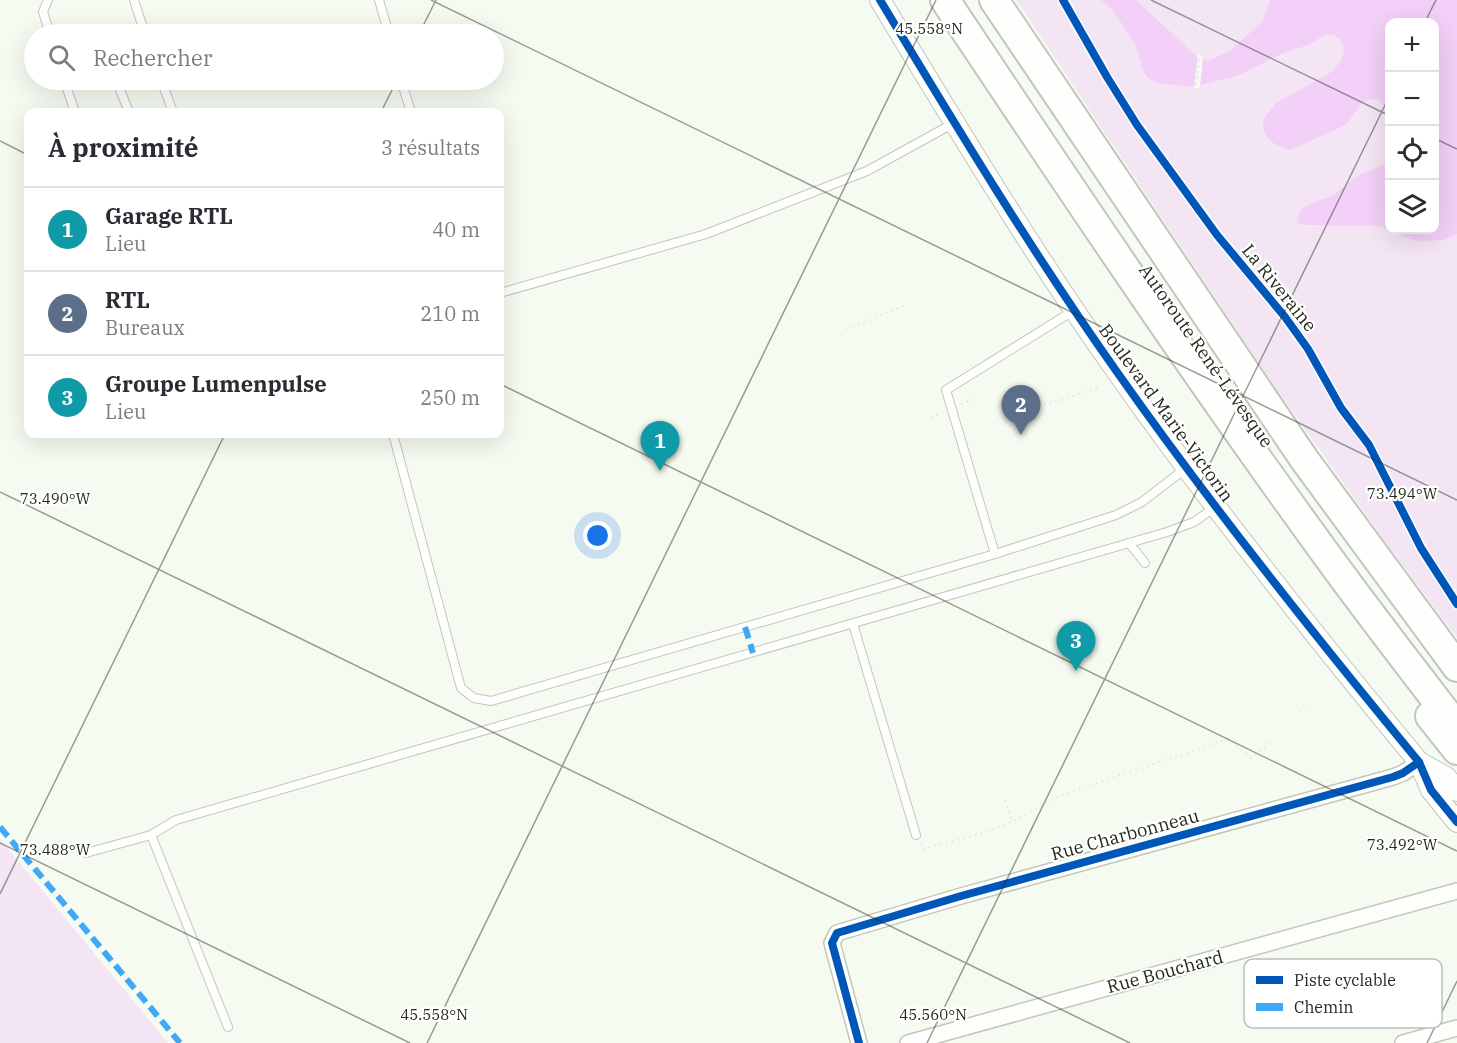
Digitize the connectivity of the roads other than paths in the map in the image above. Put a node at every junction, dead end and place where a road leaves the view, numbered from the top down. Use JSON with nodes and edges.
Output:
{"nodes":[{"id":1,"x":48,"y":0,"type":"edge"},
{"id":2,"x":134,"y":0,"type":"edge"},
{"id":3,"x":379,"y":0,"type":"edge"},
{"id":4,"x":880,"y":0,"type":"edge"},
{"id":5,"x":945,"y":0,"type":"edge"},
{"id":6,"x":965,"y":0,"type":"edge"},
{"id":7,"x":994,"y":0,"type":"edge"},
{"id":8,"x":47,"y":24,"type":"edge"},
{"id":9,"x":142,"y":24,"type":"edge"},
{"id":10,"x":386,"y":24,"type":"edge"},
{"id":11,"x":67,"y":90,"type":"edge"},
{"id":12,"x":120,"y":90,"type":"edge"},
{"id":13,"x":165,"y":90,"type":"edge"},
{"id":14,"x":404,"y":90,"type":"edge"},
{"id":15,"x":74,"y":108,"type":"edge"},
{"id":16,"x":127,"y":108,"type":"edge"},
{"id":17,"x":172,"y":108,"type":"edge"},
{"id":18,"x":410,"y":108,"type":"edge"},
{"id":19,"x":955,"y":123,"type":"junction"},
{"id":20,"x":1060,"y":171,"type":"junction"},
{"id":21,"x":504,"y":291,"type":"edge"},
{"id":22,"x":1075,"y":310,"type":"junction"},
{"id":23,"x":394,"y":438,"type":"edge"},
{"id":24,"x":1186,"y":468,"type":"junction"},
{"id":25,"x":1215,"y":507,"type":"junction"},
{"id":26,"x":1129,"y":543,"type":"junction"},
{"id":27,"x":995,"y":554,"type":"junction"},
{"id":28,"x":1145,"y":563,"type":"dead end"},
{"id":29,"x":853,"y":624,"type":"junction"},
{"id":30,"x":1457,"y":667,"type":"edge"},
{"id":31,"x":1457,"y":705,"type":"edge"},
{"id":32,"x":1457,"y":727,"type":"edge"},
{"id":33,"x":1457,"y":750,"type":"edge"},
{"id":34,"x":1419,"y":762,"type":"junction"},
{"id":35,"x":1457,"y":791,"type":"edge"},
{"id":36,"x":1457,"y":822,"type":"edge"},
{"id":37,"x":916,"y":835,"type":"road end"},
{"id":38,"x":151,"y":836,"type":"junction"},
{"id":39,"x":86,"y":853,"type":"dead end"},
{"id":40,"x":1457,"y":891,"type":"edge"},
{"id":41,"x":228,"y":1027,"type":"dead end"},
{"id":42,"x":1457,"y":1028,"type":"edge"},
{"id":43,"x":859,"y":1043,"type":"edge"},
{"id":44,"x":908,"y":1043,"type":"edge"},
{"id":45,"x":1403,"y":1043,"type":"edge"}],
"edges":[{"from":1,"to":8,"type":"lane"},
{"from":2,"to":9,"type":"lane"},
{"from":3,"to":10,"type":"lane"},
{"from":4,"to":19,"type":"street","name":"Boulevard Marie-Victorin"},
{"from":5,"to":20,"type":"highway"},
{"from":6,"to":31,"type":"highway","name":"Autoroute René-Lévesque"},
{"from":7,"to":30,"type":"highway","name":"Autoroute René-Lévesque"},
{"from":11,"to":15,"type":"lane"},
{"from":12,"to":16,"type":"lane"},
{"from":13,"to":17,"type":"lane"},
{"from":14,"to":18,"type":"lane"},
{"from":19,"to":21,"type":"lane"},
{"from":19,"to":22,"type":"street","name":"Boulevard Marie-Victorin"},
{"from":20,"to":32,"type":"highway"},
{"from":20,"to":33,"type":"highway"},
{"from":22,"to":24,"type":"street","name":"Boulevard Marie-Victorin"},
{"from":22,"to":27,"type":"lane"},
{"from":23,"to":27,"type":"lane"},
{"from":24,"to":25,"type":"street","name":"Boulevard Marie-Victorin"},
{"from":24,"to":27,"type":"lane"},
{"from":25,"to":26,"type":"lane"},
{"from":25,"to":34,"type":"street","name":"Boulevard Marie-Victorin"},
{"from":26,"to":28,"type":"lane"},
{"from":26,"to":29,"type":"lane"},
{"from":29,"to":37,"type":"lane"},
{"from":29,"to":38,"type":"lane"},
{"from":34,"to":35,"type":"street","name":"Boulevard Marie-Victorin"},
{"from":34,"to":36,"type":"street","name":"Boulevard Marie-Victorin"},
{"from":34,"to":43,"type":"street","name":"Rue Charbonneau"},
{"from":38,"to":39,"type":"lane"},
{"from":38,"to":41,"type":"lane"},
{"from":40,"to":44,"type":"street","name":"Rue Bouchard"},
{"from":42,"to":45,"type":"street"}]}
